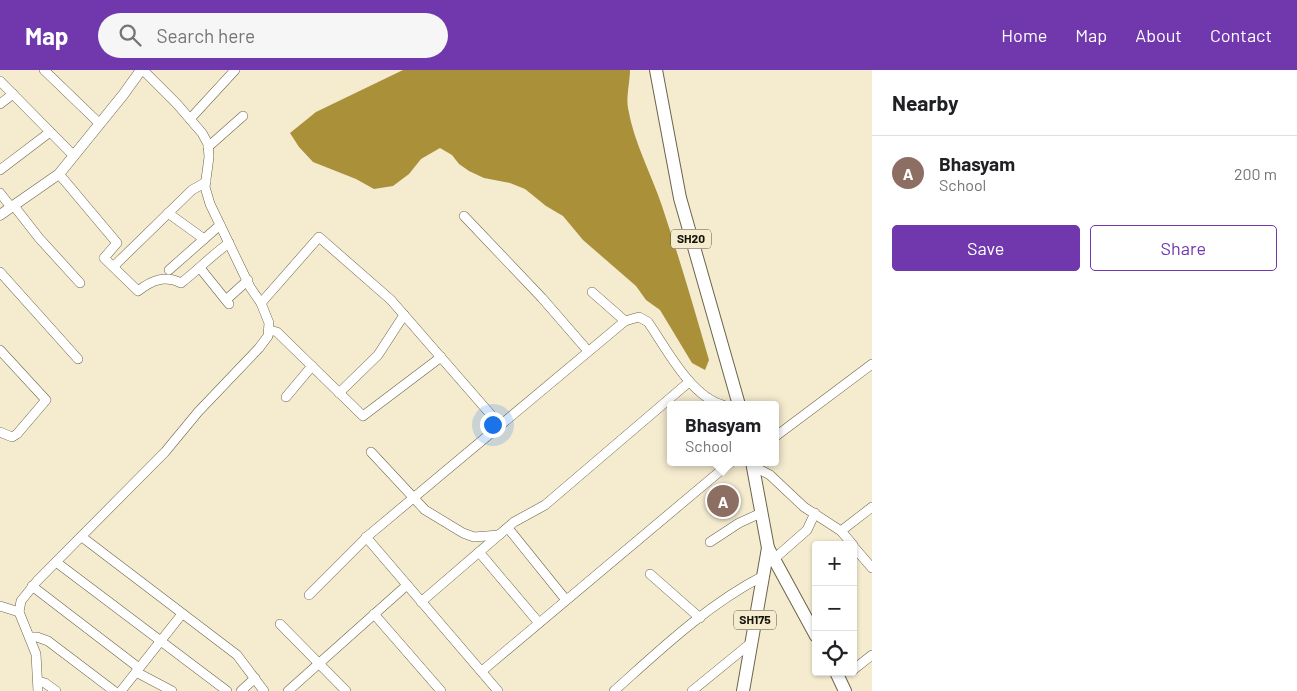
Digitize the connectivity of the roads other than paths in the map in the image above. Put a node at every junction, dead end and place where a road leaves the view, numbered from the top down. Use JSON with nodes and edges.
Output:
{"nodes":[{"id":1,"x":44,"y":70,"type":"edge"},
{"id":2,"x":142,"y":70,"type":"edge"},
{"id":3,"x":235,"y":70,"type":"edge"},
{"id":4,"x":656,"y":70,"type":"edge"},
{"id":5,"x":0,"y":81,"type":"edge"},
{"id":6,"x":13,"y":94,"type":"junction"},
{"id":7,"x":0,"y":104,"type":"edge"},
{"id":8,"x":243,"y":116,"type":"dead end"},
{"id":9,"x":190,"y":119,"type":"junction"},
{"id":10,"x":100,"y":124,"type":"junction"},
{"id":11,"x":50,"y":132,"type":"junction"},
{"id":12,"x":208,"y":147,"type":"junction"},
{"id":13,"x":74,"y":156,"type":"junction"},
{"id":14,"x":0,"y":170,"type":"edge"},
{"id":15,"x":59,"y":174,"type":"junction"},
{"id":16,"x":206,"y":182,"type":"junction"},
{"id":17,"x":0,"y":193,"type":"edge"},
{"id":18,"x":12,"y":207,"type":"junction"},
{"id":19,"x":168,"y":213,"type":"junction"},
{"id":20,"x":0,"y":215,"type":"edge"},
{"id":21,"x":464,"y":216,"type":"dead end"},
{"id":22,"x":220,"y":225,"type":"junction"},
{"id":23,"x":204,"y":239,"type":"junction"},
{"id":24,"x":229,"y":243,"type":"junction"},
{"id":25,"x":114,"y":266,"type":"junction"},
{"id":26,"x":200,"y":268,"type":"junction"},
{"id":27,"x":169,"y":270,"type":"dead end"},
{"id":28,"x":0,"y":272,"type":"edge"},
{"id":29,"x":248,"y":280,"type":"junction"},
{"id":30,"x":80,"y":283,"type":"dead end"},
{"id":31,"x":592,"y":292,"type":"dead end"},
{"id":32,"x":261,"y":303,"type":"junction"},
{"id":33,"x":404,"y":315,"type":"junction"},
{"id":34,"x":625,"y":321,"type":"junction"},
{"id":35,"x":268,"y":330,"type":"junction"},
{"id":36,"x":0,"y":350,"type":"edge"},
{"id":37,"x":588,"y":351,"type":"junction"},
{"id":38,"x":441,"y":357,"type":"junction"},
{"id":39,"x":78,"y":359,"type":"dead end"},
{"id":40,"x":872,"y":364,"type":"edge"},
{"id":41,"x":312,"y":366,"type":"junction"},
{"id":42,"x":689,"y":382,"type":"junction"},
{"id":43,"x":339,"y":393,"type":"junction"},
{"id":44,"x":286,"y":397,"type":"dead end"},
{"id":45,"x":713,"y":401,"type":"edge"},
{"id":46,"x":738,"y":401,"type":"edge"},
{"id":47,"x":499,"y":424,"type":"junction"},
{"id":48,"x":0,"y":432,"type":"edge"},
{"id":49,"x":779,"y":434,"type":"edge"},
{"id":50,"x":371,"y":452,"type":"dead end"},
{"id":51,"x":726,"y":466,"type":"edge"},
{"id":52,"x":753,"y":466,"type":"edge"},
{"id":53,"x":756,"y":466,"type":"edge"},
{"id":54,"x":412,"y":498,"type":"junction"},
{"id":55,"x":872,"y":507,"type":"edge"},
{"id":56,"x":761,"y":512,"type":"junction"},
{"id":57,"x":815,"y":514,"type":"junction"},
{"id":58,"x":508,"y":528,"type":"junction"},
{"id":59,"x":841,"y":530,"type":"junction"},
{"id":60,"x":499,"y":535,"type":"junction"},
{"id":61,"x":82,"y":537,"type":"junction"},
{"id":62,"x":366,"y":537,"type":"junction"},
{"id":63,"x":850,"y":541,"type":"edge"},
{"id":64,"x":710,"y":542,"type":"dead end"},
{"id":65,"x":857,"y":550,"type":"edge"},
{"id":66,"x":478,"y":552,"type":"junction"},
{"id":67,"x":771,"y":554,"type":"junction"},
{"id":68,"x":56,"y":562,"type":"junction"},
{"id":69,"x":872,"y":568,"type":"edge"},
{"id":70,"x":650,"y":574,"type":"dead end"},
{"id":71,"x":763,"y":576,"type":"junction"},
{"id":72,"x":407,"y":585,"type":"junction"},
{"id":73,"x":32,"y":586,"type":"junction"},
{"id":74,"x":309,"y":595,"type":"dead end"},
{"id":75,"x":566,"y":600,"type":"junction"},
{"id":76,"x":421,"y":602,"type":"junction"},
{"id":77,"x":0,"y":606,"type":"edge"},
{"id":78,"x":19,"y":612,"type":"junction"},
{"id":79,"x":182,"y":614,"type":"junction"},
{"id":80,"x":374,"y":614,"type":"junction"},
{"id":81,"x":700,"y":618,"type":"junction"},
{"id":82,"x":539,"y":623,"type":"junction"},
{"id":83,"x":280,"y":624,"type":"dead end"},
{"id":84,"x":813,"y":631,"type":"edge"},
{"id":85,"x":30,"y":637,"type":"junction"},
{"id":86,"x":160,"y":641,"type":"junction"},
{"id":87,"x":752,"y":642,"type":"junction"},
{"id":88,"x":872,"y":654,"type":"edge"},
{"id":89,"x":318,"y":664,"type":"junction"},
{"id":90,"x":857,"y":667,"type":"edge"},
{"id":91,"x":138,"y":670,"type":"junction"},
{"id":92,"x":482,"y":671,"type":"junction"},
{"id":93,"x":255,"y":678,"type":"junction"},
{"id":94,"x":38,"y":681,"type":"junction"},
{"id":95,"x":38,"y":691,"type":"edge"},
{"id":96,"x":56,"y":691,"type":"edge"},
{"id":97,"x":114,"y":691,"type":"edge"},
{"id":98,"x":120,"y":691,"type":"edge"},
{"id":99,"x":172,"y":691,"type":"edge"},
{"id":100,"x":227,"y":691,"type":"edge"},
{"id":101,"x":241,"y":691,"type":"edge"},
{"id":102,"x":264,"y":691,"type":"edge"},
{"id":103,"x":288,"y":691,"type":"edge"},
{"id":104,"x":346,"y":691,"type":"edge"},
{"id":105,"x":441,"y":691,"type":"edge"},
{"id":106,"x":498,"y":691,"type":"edge"},
{"id":107,"x":614,"y":691,"type":"edge"},
{"id":108,"x":692,"y":691,"type":"edge"},
{"id":109,"x":743,"y":691,"type":"edge"}],
"edges":[{"from":1,"to":10,"type":"street"},
{"from":2,"to":9,"type":"street"},
{"from":2,"to":10,"type":"street"},
{"from":3,"to":9,"type":"street"},
{"from":4,"to":46,"type":"main road","number":"SH20"},
{"from":5,"to":6,"type":"street"},
{"from":6,"to":7,"type":"street"},
{"from":6,"to":11,"type":"street"},
{"from":8,"to":12,"type":"street"},
{"from":9,"to":12,"type":"street"},
{"from":10,"to":13,"type":"street"},
{"from":11,"to":13,"type":"street"},
{"from":11,"to":14,"type":"street"},
{"from":12,"to":16,"type":"street"},
{"from":13,"to":15,"type":"street"},
{"from":15,"to":18,"type":"street"},
{"from":15,"to":25,"type":"street"},
{"from":16,"to":19,"type":"street"},
{"from":16,"to":22,"type":"street"},
{"from":17,"to":18,"type":"street"},
{"from":18,"to":20,"type":"street"},
{"from":18,"to":30,"type":"street"},
{"from":19,"to":23,"type":"street"},
{"from":19,"to":25,"type":"street"},
{"from":21,"to":37,"type":"street"},
{"from":22,"to":23,"type":"street"},
{"from":22,"to":24,"type":"street"},
{"from":23,"to":27,"type":"street"},
{"from":24,"to":26,"type":"street"},
{"from":24,"to":29,"type":"street"},
{"from":25,"to":26,"type":"street"},
{"from":26,"to":29,"type":"street"},
{"from":28,"to":39,"type":"street"},
{"from":29,"to":32,"type":"street"},
{"from":31,"to":34,"type":"street"},
{"from":32,"to":33,"type":"street"},
{"from":32,"to":35,"type":"street"},
{"from":33,"to":38,"type":"street"},
{"from":33,"to":43,"type":"street"},
{"from":34,"to":37,"type":"street"},
{"from":34,"to":42,"type":"street"},
{"from":35,"to":41,"type":"street"},
{"from":35,"to":61,"type":"street"},
{"from":36,"to":48,"type":"street"},
{"from":37,"to":47,"type":"street"},
{"from":38,"to":43,"type":"street"},
{"from":38,"to":47,"type":"street"},
{"from":40,"to":49,"type":"street"},
{"from":41,"to":43,"type":"street"},
{"from":41,"to":44,"type":"street"},
{"from":42,"to":45,"type":"street"},
{"from":42,"to":58,"type":"street"},
{"from":47,"to":54,"type":"street"},
{"from":50,"to":54,"type":"street"},
{"from":51,"to":75,"type":"street"},
{"from":52,"to":56,"type":"main road"},
{"from":53,"to":57,"type":"street"},
{"from":54,"to":60,"type":"street"},
{"from":54,"to":62,"type":"street"},
{"from":55,"to":59,"type":"street"},
{"from":56,"to":64,"type":"street"},
{"from":56,"to":67,"type":"main road"},
{"from":57,"to":59,"type":"street"},
{"from":57,"to":67,"type":"street"},
{"from":58,"to":60,"type":"street"},
{"from":58,"to":75,"type":"street"},
{"from":59,"to":63,"type":"street"},
{"from":60,"to":66,"type":"street"},
{"from":61,"to":68,"type":"street"},
{"from":61,"to":79,"type":"street"},
{"from":62,"to":72,"type":"street"},
{"from":62,"to":74,"type":"street"},
{"from":65,"to":69,"type":"street"},
{"from":66,"to":76,"type":"street"},
{"from":66,"to":82,"type":"street"},
{"from":67,"to":71,"type":"main road","number":"SH175"},
{"from":67,"to":84,"type":"main road"},
{"from":68,"to":73,"type":"street"},
{"from":68,"to":86,"type":"street"},
{"from":70,"to":81,"type":"street"},
{"from":71,"to":81,"type":"street"},
{"from":71,"to":87,"type":"main road","number":"SH175"},
{"from":72,"to":76,"type":"street"},
{"from":72,"to":80,"type":"street"},
{"from":73,"to":78,"type":"street"},
{"from":73,"to":91,"type":"street"},
{"from":75,"to":82,"type":"street"},
{"from":76,"to":92,"type":"street"},
{"from":77,"to":78,"type":"street"},
{"from":78,"to":85,"type":"street"},
{"from":79,"to":86,"type":"street"},
{"from":79,"to":93,"type":"street"},
{"from":80,"to":89,"type":"street"},
{"from":80,"to":105,"type":"street"},
{"from":81,"to":107,"type":"street"},
{"from":82,"to":92,"type":"street"},
{"from":83,"to":89,"type":"street"},
{"from":85,"to":94,"type":"street"},
{"from":85,"to":97,"type":"street"},
{"from":86,"to":91,"type":"street"},
{"from":86,"to":100,"type":"street"},
{"from":87,"to":108,"type":"street"},
{"from":87,"to":109,"type":"main road","number":"SH175"},
{"from":88,"to":90,"type":"street"},
{"from":89,"to":103,"type":"street"},
{"from":89,"to":104,"type":"street"},
{"from":91,"to":98,"type":"street"},
{"from":91,"to":99,"type":"street"},
{"from":92,"to":106,"type":"street"},
{"from":93,"to":101,"type":"street"},
{"from":93,"to":102,"type":"street"},
{"from":94,"to":95,"type":"street"},
{"from":94,"to":96,"type":"street"}]}
